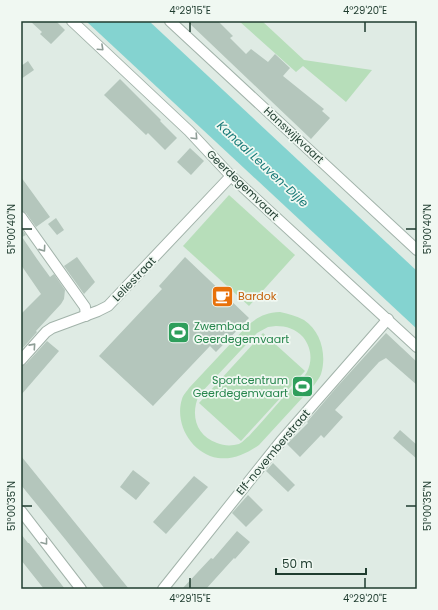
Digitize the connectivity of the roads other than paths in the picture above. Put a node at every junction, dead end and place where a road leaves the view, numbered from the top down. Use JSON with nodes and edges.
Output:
{"nodes":[{"id":1,"x":72,"y":21,"type":"edge"},
{"id":2,"x":170,"y":21,"type":"edge"},
{"id":3,"x":231,"y":176,"type":"junction"},
{"id":4,"x":21,"y":217,"type":"edge"},
{"id":5,"x":417,"y":250,"type":"edge"},
{"id":6,"x":86,"y":316,"type":"junction"},
{"id":7,"x":388,"y":319,"type":"junction"},
{"id":8,"x":417,"y":347,"type":"edge"},
{"id":9,"x":21,"y":360,"type":"edge"},
{"id":10,"x":21,"y":511,"type":"edge"},
{"id":11,"x":81,"y":589,"type":"edge"},
{"id":12,"x":163,"y":589,"type":"edge"}],
"edges":[{"from":1,"to":3,"type":"street","name":"Geerdegemvaart","one_way":true},
{"from":2,"to":5,"type":"street","name":"Hanswijkvaart"},
{"from":3,"to":6,"type":"street","name":"Leliestraat"},
{"from":3,"to":7,"type":"street","name":"Geerdegemvaart"},
{"from":4,"to":6,"type":"street","one_way":true},
{"from":9,"to":6,"type":"street","name":"Leliestraat","one_way":true},
{"from":7,"to":8,"type":"street","name":"Geerdegemvaart"},
{"from":7,"to":12,"type":"street","name":"Elf-novemberstraat"},
{"from":10,"to":11,"type":"street","one_way":true}]}
